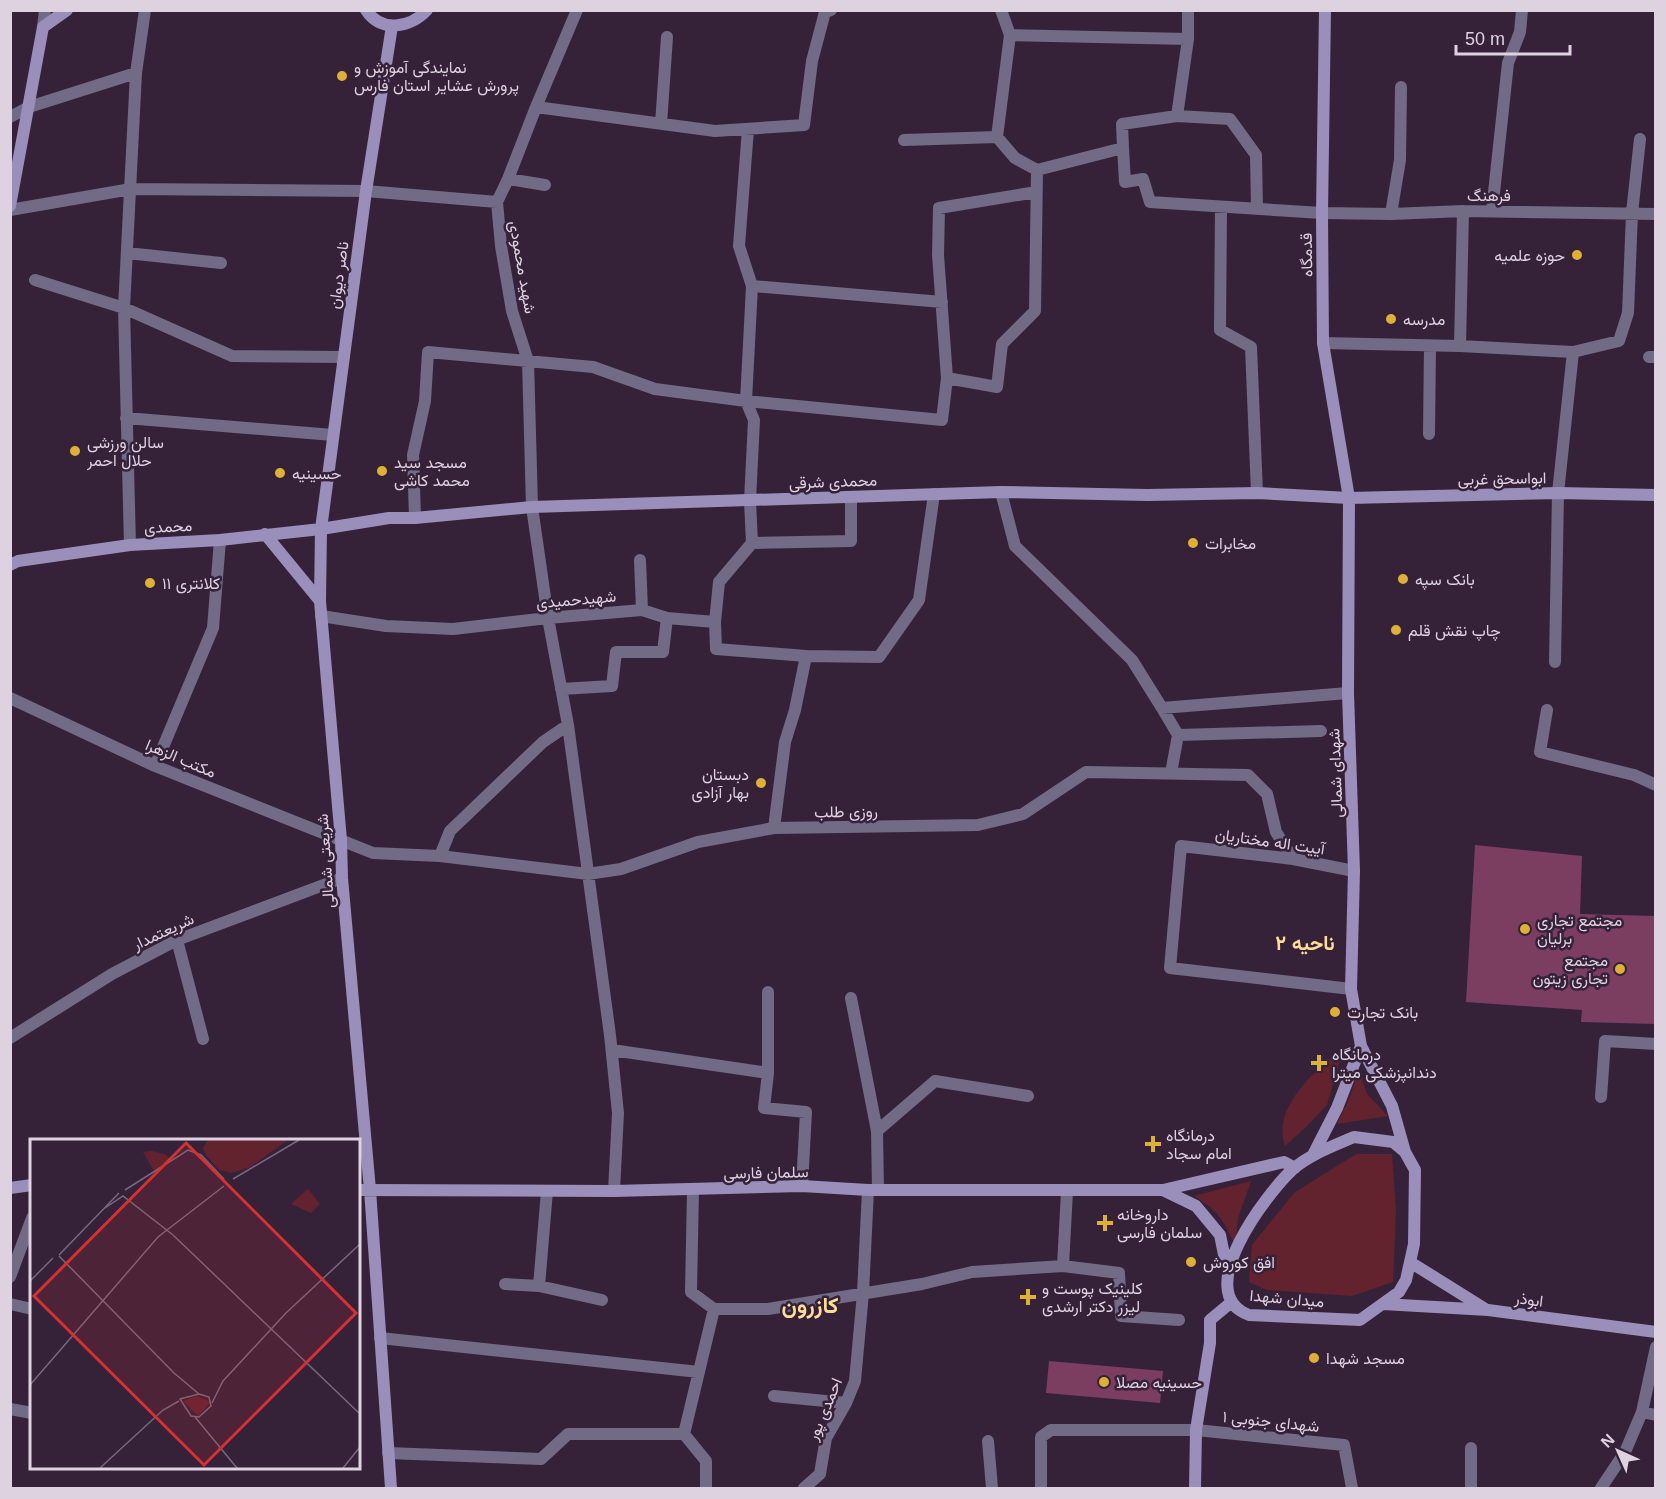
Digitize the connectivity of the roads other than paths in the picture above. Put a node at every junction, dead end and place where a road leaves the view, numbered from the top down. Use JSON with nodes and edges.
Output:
{"nodes":[{"id":1,"x":45,"y":10,"type":"edge"},
{"id":2,"x":67,"y":10,"type":"edge"},
{"id":3,"x":145,"y":10,"type":"edge"},
{"id":4,"x":366,"y":10,"type":"edge"},
{"id":5,"x":427,"y":10,"type":"edge"},
{"id":6,"x":577,"y":10,"type":"edge"},
{"id":7,"x":831,"y":10,"type":"edge"},
{"id":8,"x":1001,"y":10,"type":"edge"},
{"id":9,"x":1188,"y":10,"type":"edge"},
{"id":10,"x":1325,"y":10,"type":"edge"},
{"id":11,"x":1522,"y":10,"type":"edge"},
{"id":12,"x":392,"y":26,"type":"junction"},
{"id":13,"x":43,"y":27,"type":"junction"},
{"id":14,"x":1010,"y":35,"type":"junction"},
{"id":15,"x":667,"y":37,"type":"dead end"},
{"id":16,"x":1188,"y":39,"type":"junction"},
{"id":17,"x":136,"y":73,"type":"junction"},
{"id":18,"x":1401,"y":87,"type":"dead end"},
{"id":19,"x":29,"y":107,"type":"junction"},
{"id":20,"x":536,"y":107,"type":"junction"},
{"id":21,"x":1177,"y":116,"type":"junction"},
{"id":22,"x":10,"y":117,"type":"edge"},
{"id":23,"x":661,"y":124,"type":"junction"},
{"id":24,"x":748,"y":129,"type":"junction"},
{"id":25,"x":997,"y":137,"type":"junction"},
{"id":26,"x":1640,"y":139,"type":"dead end"},
{"id":27,"x":904,"y":140,"type":"dead end"},
{"id":28,"x":1123,"y":148,"type":"junction"},
{"id":29,"x":1037,"y":170,"type":"junction"},
{"id":30,"x":508,"y":179,"type":"junction"},
{"id":31,"x":545,"y":185,"type":"dead end"},
{"id":32,"x":131,"y":189,"type":"junction"},
{"id":33,"x":366,"y":191,"type":"junction"},
{"id":34,"x":1036,"y":192,"type":"junction"},
{"id":35,"x":497,"y":202,"type":"junction"},
{"id":36,"x":1221,"y":207,"type":"junction"},
{"id":37,"x":10,"y":208,"type":"edge"},
{"id":38,"x":1257,"y":209,"type":"junction"},
{"id":39,"x":1463,"y":211,"type":"junction"},
{"id":40,"x":1492,"y":211,"type":"junction"},
{"id":41,"x":1322,"y":213,"type":"junction"},
{"id":42,"x":1632,"y":213,"type":"junction"},
{"id":43,"x":1391,"y":214,"type":"junction"},
{"id":44,"x":1656,"y":214,"type":"edge"},
{"id":45,"x":127,"y":253,"type":"junction"},
{"id":46,"x":221,"y":263,"type":"dead end"},
{"id":47,"x":35,"y":280,"type":"dead end"},
{"id":48,"x":752,"y":286,"type":"junction"},
{"id":49,"x":942,"y":302,"type":"junction"},
{"id":50,"x":124,"y":308,"type":"junction"},
{"id":51,"x":1323,"y":343,"type":"junction"},
{"id":52,"x":1430,"y":346,"type":"junction"},
{"id":53,"x":1460,"y":346,"type":"junction"},
{"id":54,"x":1573,"y":352,"type":"junction"},
{"id":55,"x":344,"y":357,"type":"junction"},
{"id":56,"x":528,"y":361,"type":"junction"},
{"id":57,"x":947,"y":378,"type":"junction"},
{"id":58,"x":746,"y":401,"type":"junction"},
{"id":59,"x":126,"y":418,"type":"junction"},
{"id":60,"x":1428,"y":434,"type":"dead end"},
{"id":61,"x":333,"y":435,"type":"junction"},
{"id":62,"x":1001,"y":492,"type":"junction"},
{"id":63,"x":1257,"y":493,"type":"junction"},
{"id":64,"x":1558,"y":493,"type":"junction"},
{"id":65,"x":934,"y":494,"type":"junction"},
{"id":66,"x":1656,"y":495,"type":"edge"},
{"id":67,"x":851,"y":497,"type":"junction"},
{"id":68,"x":1349,"y":498,"type":"junction"},
{"id":69,"x":750,"y":501,"type":"junction"},
{"id":70,"x":532,"y":507,"type":"junction"},
{"id":71,"x":415,"y":518,"type":"junction"},
{"id":72,"x":321,"y":529,"type":"junction"},
{"id":73,"x":265,"y":534,"type":"junction"},
{"id":74,"x":220,"y":540,"type":"junction"},
{"id":75,"x":752,"y":543,"type":"junction"},
{"id":76,"x":130,"y":545,"type":"junction"},
{"id":77,"x":13,"y":561,"type":"edge"},
{"id":78,"x":640,"y":561,"type":"dead end"},
{"id":79,"x":320,"y":601,"type":"junction"},
{"id":80,"x":642,"y":610,"type":"junction"},
{"id":81,"x":321,"y":616,"type":"junction"},
{"id":82,"x":548,"y":618,"type":"junction"},
{"id":83,"x":667,"y":618,"type":"junction"},
{"id":84,"x":715,"y":622,"type":"junction"},
{"id":85,"x":806,"y":656,"type":"junction"},
{"id":86,"x":1555,"y":662,"type":"dead end"},
{"id":87,"x":561,"y":688,"type":"junction"},
{"id":88,"x":1348,"y":693,"type":"junction"},
{"id":89,"x":10,"y":698,"type":"edge"},
{"id":90,"x":1162,"y":708,"type":"junction"},
{"id":91,"x":1547,"y":711,"type":"dead end"},
{"id":92,"x":568,"y":725,"type":"junction"},
{"id":93,"x":1321,"y":730,"type":"dead end"},
{"id":94,"x":1178,"y":735,"type":"junction"},
{"id":95,"x":155,"y":766,"type":"junction"},
{"id":96,"x":1171,"y":773,"type":"junction"},
{"id":97,"x":1656,"y":785,"type":"edge"},
{"id":98,"x":774,"y":828,"type":"junction"},
{"id":99,"x":341,"y":840,"type":"junction"},
{"id":100,"x":440,"y":856,"type":"junction"},
{"id":101,"x":1293,"y":860,"type":"junction"},
{"id":102,"x":1354,"y":871,"type":"junction"},
{"id":103,"x":588,"y":874,"type":"junction"},
{"id":104,"x":342,"y":878,"type":"junction"},
{"id":105,"x":177,"y":940,"type":"junction"},
{"id":106,"x":1351,"y":989,"type":"junction"},
{"id":107,"x":768,"y":992,"type":"dead end"},
{"id":108,"x":851,"y":998,"type":"dead end"},
{"id":109,"x":10,"y":1038,"type":"edge"},
{"id":110,"x":203,"y":1039,"type":"dead end"},
{"id":111,"x":1656,"y":1044,"type":"edge"},
{"id":112,"x":1361,"y":1046,"type":"junction"},
{"id":113,"x":612,"y":1050,"type":"junction"},
{"id":114,"x":768,"y":1073,"type":"junction"},
{"id":115,"x":1028,"y":1096,"type":"dead end"},
{"id":116,"x":1601,"y":1097,"type":"dead end"},
{"id":117,"x":877,"y":1131,"type":"junction"},
{"id":118,"x":1405,"y":1152,"type":"junction"},
{"id":119,"x":1313,"y":1155,"type":"junction"},
{"id":120,"x":1295,"y":1168,"type":"junction"},
{"id":121,"x":10,"y":1182,"type":"edge"},
{"id":122,"x":30,"y":1184,"type":"edge"},
{"id":123,"x":30,"y":1184,"type":"edge"},
{"id":124,"x":802,"y":1186,"type":"junction"},
{"id":125,"x":10,"y":1188,"type":"edge"},
{"id":126,"x":364,"y":1190,"type":"edge"},
{"id":127,"x":693,"y":1190,"type":"junction"},
{"id":128,"x":873,"y":1190,"type":"junction"},
{"id":129,"x":1163,"y":1190,"type":"junction"},
{"id":130,"x":547,"y":1191,"type":"junction"},
{"id":131,"x":614,"y":1191,"type":"junction"},
{"id":132,"x":1067,"y":1191,"type":"junction"},
{"id":133,"x":30,"y":1223,"type":"edge"},
{"id":134,"x":1410,"y":1262,"type":"junction"},
{"id":135,"x":1063,"y":1266,"type":"junction"},
{"id":136,"x":1228,"y":1274,"type":"junction"},
{"id":137,"x":10,"y":1277,"type":"edge"},
{"id":138,"x":505,"y":1284,"type":"dead end"},
{"id":139,"x":539,"y":1286,"type":"junction"},
{"id":140,"x":863,"y":1293,"type":"junction"},
{"id":141,"x":602,"y":1300,"type":"dead end"},
{"id":142,"x":10,"y":1304,"type":"edge"},
{"id":143,"x":1233,"y":1304,"type":"junction"},
{"id":144,"x":1383,"y":1304,"type":"junction"},
{"id":145,"x":30,"y":1309,"type":"edge"},
{"id":146,"x":714,"y":1309,"type":"junction"},
{"id":147,"x":1488,"y":1310,"type":"junction"},
{"id":148,"x":1179,"y":1320,"type":"dead end"},
{"id":149,"x":1656,"y":1332,"type":"edge"},
{"id":150,"x":380,"y":1338,"type":"junction"},
{"id":151,"x":1656,"y":1347,"type":"edge"},
{"id":152,"x":699,"y":1372,"type":"junction"},
{"id":153,"x":774,"y":1396,"type":"dead end"},
{"id":154,"x":846,"y":1403,"type":"junction"},
{"id":155,"x":10,"y":1409,"type":"edge"},
{"id":156,"x":1642,"y":1412,"type":"junction"},
{"id":157,"x":30,"y":1413,"type":"edge"},
{"id":158,"x":1656,"y":1415,"type":"edge"},
{"id":159,"x":1196,"y":1430,"type":"junction"},
{"id":160,"x":684,"y":1434,"type":"junction"},
{"id":161,"x":988,"y":1441,"type":"dead end"},
{"id":162,"x":1471,"y":1448,"type":"dead end"},
{"id":163,"x":388,"y":1453,"type":"junction"},
{"id":164,"x":391,"y":1488,"type":"edge"},
{"id":165,"x":706,"y":1488,"type":"edge"},
{"id":166,"x":804,"y":1488,"type":"edge"},
{"id":167,"x":992,"y":1488,"type":"edge"},
{"id":168,"x":1041,"y":1488,"type":"edge"},
{"id":169,"x":1195,"y":1488,"type":"edge"},
{"id":170,"x":1352,"y":1488,"type":"edge"},
{"id":171,"x":1471,"y":1488,"type":"edge"},
{"id":172,"x":1601,"y":1488,"type":"edge"}],
"edges":[{"from":1,"to":13,"type":"street"},
{"from":2,"to":13,"type":"main road"},
{"from":3,"to":17,"type":"street"},
{"from":4,"to":12,"type":"main road"},
{"from":5,"to":12,"type":"main road"},
{"from":6,"to":20,"type":"street","name":"شهید محمودی"},
{"from":7,"to":24,"type":"street"},
{"from":8,"to":14,"type":"street"},
{"from":9,"to":16,"type":"street"},
{"from":10,"to":41,"type":"main road","name":"قدمگاه"},
{"from":11,"to":40,"type":"street"},
{"from":12,"to":33,"type":"main road","name":"ناصر دیوان"},
{"from":13,"to":19,"type":"main road"},
{"from":14,"to":16,"type":"street"},
{"from":14,"to":25,"type":"street"},
{"from":15,"to":23,"type":"street"},
{"from":16,"to":21,"type":"street"},
{"from":17,"to":19,"type":"street"},
{"from":17,"to":32,"type":"street"},
{"from":18,"to":43,"type":"street"},
{"from":19,"to":22,"type":"street"},
{"from":19,"to":37,"type":"main road"},
{"from":20,"to":23,"type":"street"},
{"from":20,"to":30,"type":"street","name":"شهید محمودی"},
{"from":21,"to":28,"type":"street"},
{"from":21,"to":38,"type":"street"},
{"from":23,"to":24,"type":"street"},
{"from":24,"to":48,"type":"street"},
{"from":25,"to":27,"type":"street"},
{"from":25,"to":29,"type":"street"},
{"from":26,"to":42,"type":"street"},
{"from":28,"to":29,"type":"street"},
{"from":28,"to":36,"type":"street","name":"فرهنگ"},
{"from":29,"to":34,"type":"street"},
{"from":30,"to":31,"type":"street"},
{"from":30,"to":35,"type":"street","name":"شهید محمودی"},
{"from":32,"to":33,"type":"street"},
{"from":32,"to":37,"type":"street"},
{"from":32,"to":45,"type":"street"},
{"from":33,"to":35,"type":"street"},
{"from":33,"to":55,"type":"main road","name":"ناصر دیوان"},
{"from":34,"to":49,"type":"street"},
{"from":34,"to":57,"type":"street"},
{"from":35,"to":56,"type":"street","name":"شهید محمودی"},
{"from":36,"to":38,"type":"street","name":"فرهنگ"},
{"from":36,"to":63,"type":"street"},
{"from":38,"to":41,"type":"street","name":"فرهنگ"},
{"from":39,"to":40,"type":"street","name":"فرهنگ"},
{"from":39,"to":43,"type":"street","name":"فرهنگ"},
{"from":39,"to":53,"type":"street"},
{"from":40,"to":42,"type":"street","name":"فرهنگ"},
{"from":41,"to":43,"type":"street","name":"فرهنگ"},
{"from":41,"to":51,"type":"main road","name":"قدمگاه"},
{"from":42,"to":44,"type":"street","name":"فرهنگ"},
{"from":42,"to":54,"type":"street"},
{"from":45,"to":46,"type":"street"},
{"from":45,"to":50,"type":"street"},
{"from":47,"to":50,"type":"street"},
{"from":48,"to":49,"type":"street"},
{"from":48,"to":58,"type":"street"},
{"from":49,"to":57,"type":"street"},
{"from":50,"to":55,"type":"street"},
{"from":50,"to":59,"type":"street"},
{"from":51,"to":52,"type":"street"},
{"from":51,"to":68,"type":"main road","name":"قدمگاه"},
{"from":52,"to":53,"type":"street"},
{"from":52,"to":60,"type":"street"},
{"from":53,"to":54,"type":"street"},
{"from":54,"to":64,"type":"street"},
{"from":55,"to":61,"type":"main road","name":"ناصر دیوان"},
{"from":56,"to":58,"type":"street"},
{"from":56,"to":70,"type":"street","name":"شهید محمودی"},
{"from":56,"to":71,"type":"street"},
{"from":57,"to":58,"type":"street"},
{"from":58,"to":69,"type":"street"},
{"from":59,"to":61,"type":"street"},
{"from":59,"to":76,"type":"street"},
{"from":61,"to":72,"type":"main road","name":"ناصر دیوان"},
{"from":62,"to":63,"type":"main road","name":"محمدی شرقی"},
{"from":62,"to":65,"type":"main road","name":"محمدی شرقی"},
{"from":62,"to":90,"type":"street"},
{"from":63,"to":68,"type":"main road","name":"محمدی شرقی"},
{"from":64,"to":66,"type":"main road","name":"ابواسحق غربی"},
{"from":64,"to":68,"type":"main road","name":"ابواسحق غربی"},
{"from":64,"to":86,"type":"street"},
{"from":65,"to":67,"type":"main road","name":"محمدی شرقی"},
{"from":65,"to":85,"type":"street"},
{"from":67,"to":69,"type":"main road","name":"محمدی شرقی"},
{"from":67,"to":75,"type":"street"},
{"from":68,"to":88,"type":"main road","name":"شهدای شمالی"},
{"from":69,"to":70,"type":"main road","name":"محمدی شرقی"},
{"from":69,"to":75,"type":"street"},
{"from":70,"to":71,"type":"main road","name":"محمدی شرقی"},
{"from":70,"to":82,"type":"street","name":"شهید محمودی"},
{"from":71,"to":72,"type":"main road","name":"محمدی شرقی"},
{"from":72,"to":73,"type":"main road","name":"محمدی"},
{"from":72,"to":79,"type":"main road","name":"شریعتی شمالی"},
{"from":73,"to":74,"type":"main road","name":"محمدی"},
{"from":73,"to":79,"type":"main road"},
{"from":74,"to":76,"type":"main road","name":"محمدی"},
{"from":74,"to":95,"type":"street"},
{"from":75,"to":84,"type":"street"},
{"from":76,"to":77,"type":"main road","name":"محمدی"},
{"from":78,"to":80,"type":"street"},
{"from":79,"to":81,"type":"main road","name":"شریعتی شمالی"},
{"from":80,"to":82,"type":"street","name":"شهیدحمیدی"},
{"from":80,"to":83,"type":"street","name":"شهیدحمیدی"},
{"from":81,"to":82,"type":"street","name":"شهیدحمیدی"},
{"from":81,"to":99,"type":"main road","name":"شریعتی شمالی"},
{"from":82,"to":87,"type":"street","name":"شهید محمودی"},
{"from":83,"to":84,"type":"street","name":"شهیدحمیدی"},
{"from":83,"to":87,"type":"street"},
{"from":84,"to":85,"type":"street"},
{"from":85,"to":98,"type":"street"},
{"from":87,"to":92,"type":"street","name":"شهید محمودی"},
{"from":88,"to":90,"type":"street"},
{"from":88,"to":102,"type":"main road","name":"شهدای شمالی"},
{"from":89,"to":95,"type":"street","name":"مکتب الزهرا"},
{"from":90,"to":94,"type":"street"},
{"from":91,"to":97,"type":"street"},
{"from":92,"to":100,"type":"street"},
{"from":92,"to":103,"type":"street","name":"شهید محمودی"},
{"from":93,"to":94,"type":"street"},
{"from":94,"to":96,"type":"street"},
{"from":95,"to":99,"type":"street","name":"مکتب الزهرا"},
{"from":96,"to":98,"type":"street","name":"روزی طلب"},
{"from":96,"to":101,"type":"street","name":"روزی طلب"},
{"from":98,"to":103,"type":"street","name":"روزی طلب"},
{"from":99,"to":100,"type":"street","name":"روزی طلب"},
{"from":99,"to":104,"type":"main road","name":"شریعتی شمالی"},
{"from":100,"to":103,"type":"street","name":"روزی طلب"},
{"from":101,"to":102,"type":"street","name":"آییت اله مختاریان"},
{"from":101,"to":106,"type":"street","name":"آییت اله مختاریان"},
{"from":102,"to":106,"type":"main road","name":"شهدای شمالی"},
{"from":103,"to":113,"type":"street","name":"شهید محمودی"},
{"from":104,"to":105,"type":"street","name":"شریعتمدار"},
{"from":104,"to":126,"type":"main road","name":"شریعتی شمالی"},
{"from":105,"to":109,"type":"street","name":"شریعتمدار"},
{"from":105,"to":110,"type":"street"},
{"from":106,"to":112,"type":"main road","name":"شهدای شمالی"},
{"from":107,"to":114,"type":"street"},
{"from":108,"to":117,"type":"street","name":"احمدی پور"},
{"from":111,"to":116,"type":"street"},
{"from":112,"to":118,"type":"main road"},
{"from":112,"to":119,"type":"main road"},
{"from":113,"to":114,"type":"street"},
{"from":113,"to":131,"type":"street","name":"شهید محمودی"},
{"from":114,"to":124,"type":"street"},
{"from":115,"to":117,"type":"street"},
{"from":117,"to":128,"type":"street","name":"احمدی پور"},
{"from":118,"to":119,"type":"main road","name":"میدان شهدا"},
{"from":118,"to":134,"type":"main road","name":"میدان شهدا"},
{"from":119,"to":120,"type":"main road","name":"میدان شهدا"},
{"from":120,"to":129,"type":"main road","name":"سلمان فارسی"},
{"from":120,"to":136,"type":"main road","name":"میدان شهدا"},
{"from":121,"to":122,"type":"main road"},
{"from":123,"to":125,"type":"main road"},
{"from":124,"to":127,"type":"main road","name":"سلمان فارسی"},
{"from":124,"to":128,"type":"main road","name":"سلمان فارسی"},
{"from":126,"to":130,"type":"main road","name":"سلمان فارسی"},
{"from":126,"to":150,"type":"main road","name":"شریعتی شمالی"},
{"from":127,"to":131,"type":"main road","name":"سلمان فارسی"},
{"from":127,"to":146,"type":"street"},
{"from":128,"to":132,"type":"main road","name":"سلمان فارسی"},
{"from":128,"to":140,"type":"street","name":"احمدی پور"},
{"from":129,"to":132,"type":"main road","name":"سلمان فارسی"},
{"from":129,"to":136,"type":"main road","name":"سلمان فارسی"},
{"from":130,"to":131,"type":"main road","name":"سلمان فارسی"},
{"from":130,"to":139,"type":"street"},
{"from":132,"to":135,"type":"street"},
{"from":133,"to":137,"type":"street"},
{"from":134,"to":144,"type":"main road","name":"میدان شهدا"},
{"from":134,"to":147,"type":"main road","name":"ابوذر"},
{"from":135,"to":140,"type":"street"},
{"from":135,"to":148,"type":"street"},
{"from":136,"to":143,"type":"main road","name":"میدان شهدا"},
{"from":138,"to":139,"type":"street"},
{"from":139,"to":141,"type":"street"},
{"from":140,"to":146,"type":"street"},
{"from":140,"to":154,"type":"street","name":"احمدی پور"},
{"from":142,"to":145,"type":"street"},
{"from":143,"to":144,"type":"main road","name":"میدان شهدا"},
{"from":143,"to":159,"type":"main road"},
{"from":144,"to":147,"type":"main road"},
{"from":146,"to":152,"type":"street"},
{"from":147,"to":149,"type":"main road","name":"ابوذر"},
{"from":150,"to":152,"type":"street"},
{"from":150,"to":163,"type":"main road","name":"شریعتی شمالی"},
{"from":151,"to":156,"type":"street"},
{"from":152,"to":160,"type":"street"},
{"from":153,"to":154,"type":"street"},
{"from":154,"to":166,"type":"street","name":"احمدی پور"},
{"from":155,"to":157,"type":"street"},
{"from":156,"to":158,"type":"street"},
{"from":156,"to":172,"type":"street"},
{"from":159,"to":168,"type":"street","name":"۱ شهدای جنوبی"},
{"from":159,"to":169,"type":"main road"},
{"from":159,"to":170,"type":"street","name":"۱ شهدای جنوبی"},
{"from":160,"to":163,"type":"street"},
{"from":160,"to":165,"type":"street"},
{"from":161,"to":167,"type":"street"},
{"from":162,"to":171,"type":"street"},
{"from":163,"to":164,"type":"main road","name":"شریعتی شمالی"}]}
